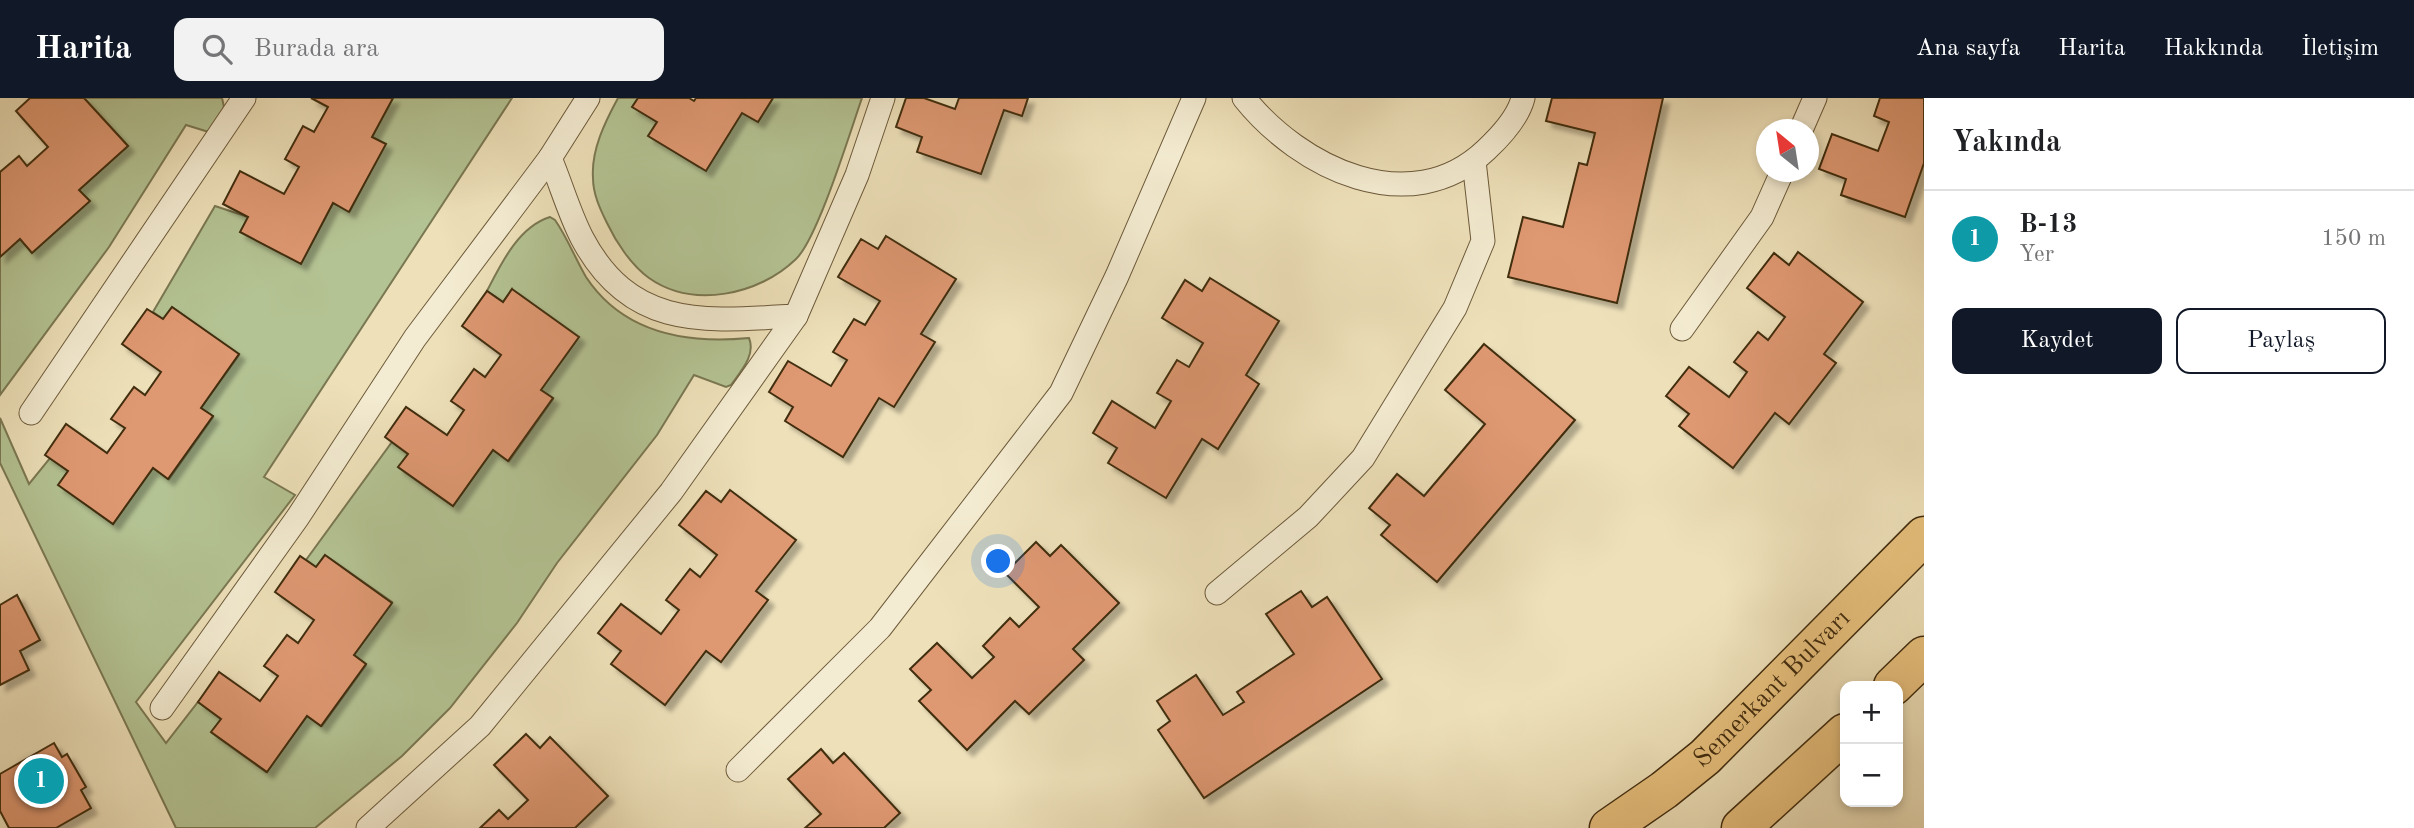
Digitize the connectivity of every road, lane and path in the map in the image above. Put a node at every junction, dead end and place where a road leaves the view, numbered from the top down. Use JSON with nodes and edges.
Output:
{"nodes":[{"id":1,"x":244,"y":98,"type":"edge"},
{"id":2,"x":588,"y":98,"type":"edge"},
{"id":3,"x":883,"y":98,"type":"edge"},
{"id":4,"x":1194,"y":98,"type":"edge"},
{"id":5,"x":1244,"y":98,"type":"edge"},
{"id":6,"x":1523,"y":98,"type":"edge"},
{"id":7,"x":1815,"y":98,"type":"edge"},
{"id":8,"x":1806,"y":119,"type":"edge"},
{"id":9,"x":550,"y":158,"type":"junction"},
{"id":10,"x":1474,"y":161,"type":"junction"},
{"id":11,"x":1778,"y":182,"type":"edge"},
{"id":12,"x":796,"y":316,"type":"junction"},
{"id":13,"x":1682,"y":330,"type":"dead end"},
{"id":14,"x":32,"y":412,"type":"dead end"},
{"id":15,"x":1924,"y":536,"type":"edge"},
{"id":16,"x":1217,"y":593,"type":"dead end"},
{"id":17,"x":1924,"y":656,"type":"edge"},
{"id":18,"x":1898,"y":681,"type":"edge"},
{"id":19,"x":162,"y":708,"type":"dead end"},
{"id":20,"x":1840,"y":738,"type":"edge"},
{"id":21,"x":738,"y":770,"type":"dead end"},
{"id":22,"x":368,"y":828,"type":"edge"},
{"id":23,"x":1609,"y":828,"type":"edge"},
{"id":24,"x":1741,"y":828,"type":"edge"}],
"edges":[{"from":1,"to":14,"type":"lane"},
{"from":2,"to":9,"type":"lane"},
{"from":3,"to":12,"type":"lane"},
{"from":4,"to":21,"type":"lane"},
{"from":5,"to":10,"type":"lane"},
{"from":6,"to":10,"type":"lane"},
{"from":7,"to":8,"type":"lane"},
{"from":9,"to":12,"type":"lane"},
{"from":9,"to":19,"type":"lane"},
{"from":10,"to":16,"type":"lane"},
{"from":11,"to":13,"type":"lane"},
{"from":12,"to":22,"type":"lane"},
{"from":15,"to":23,"type":"main road","name":"Semerkant Bulvarı"},
{"from":17,"to":18,"type":"main road"},
{"from":20,"to":24,"type":"main road"}]}
